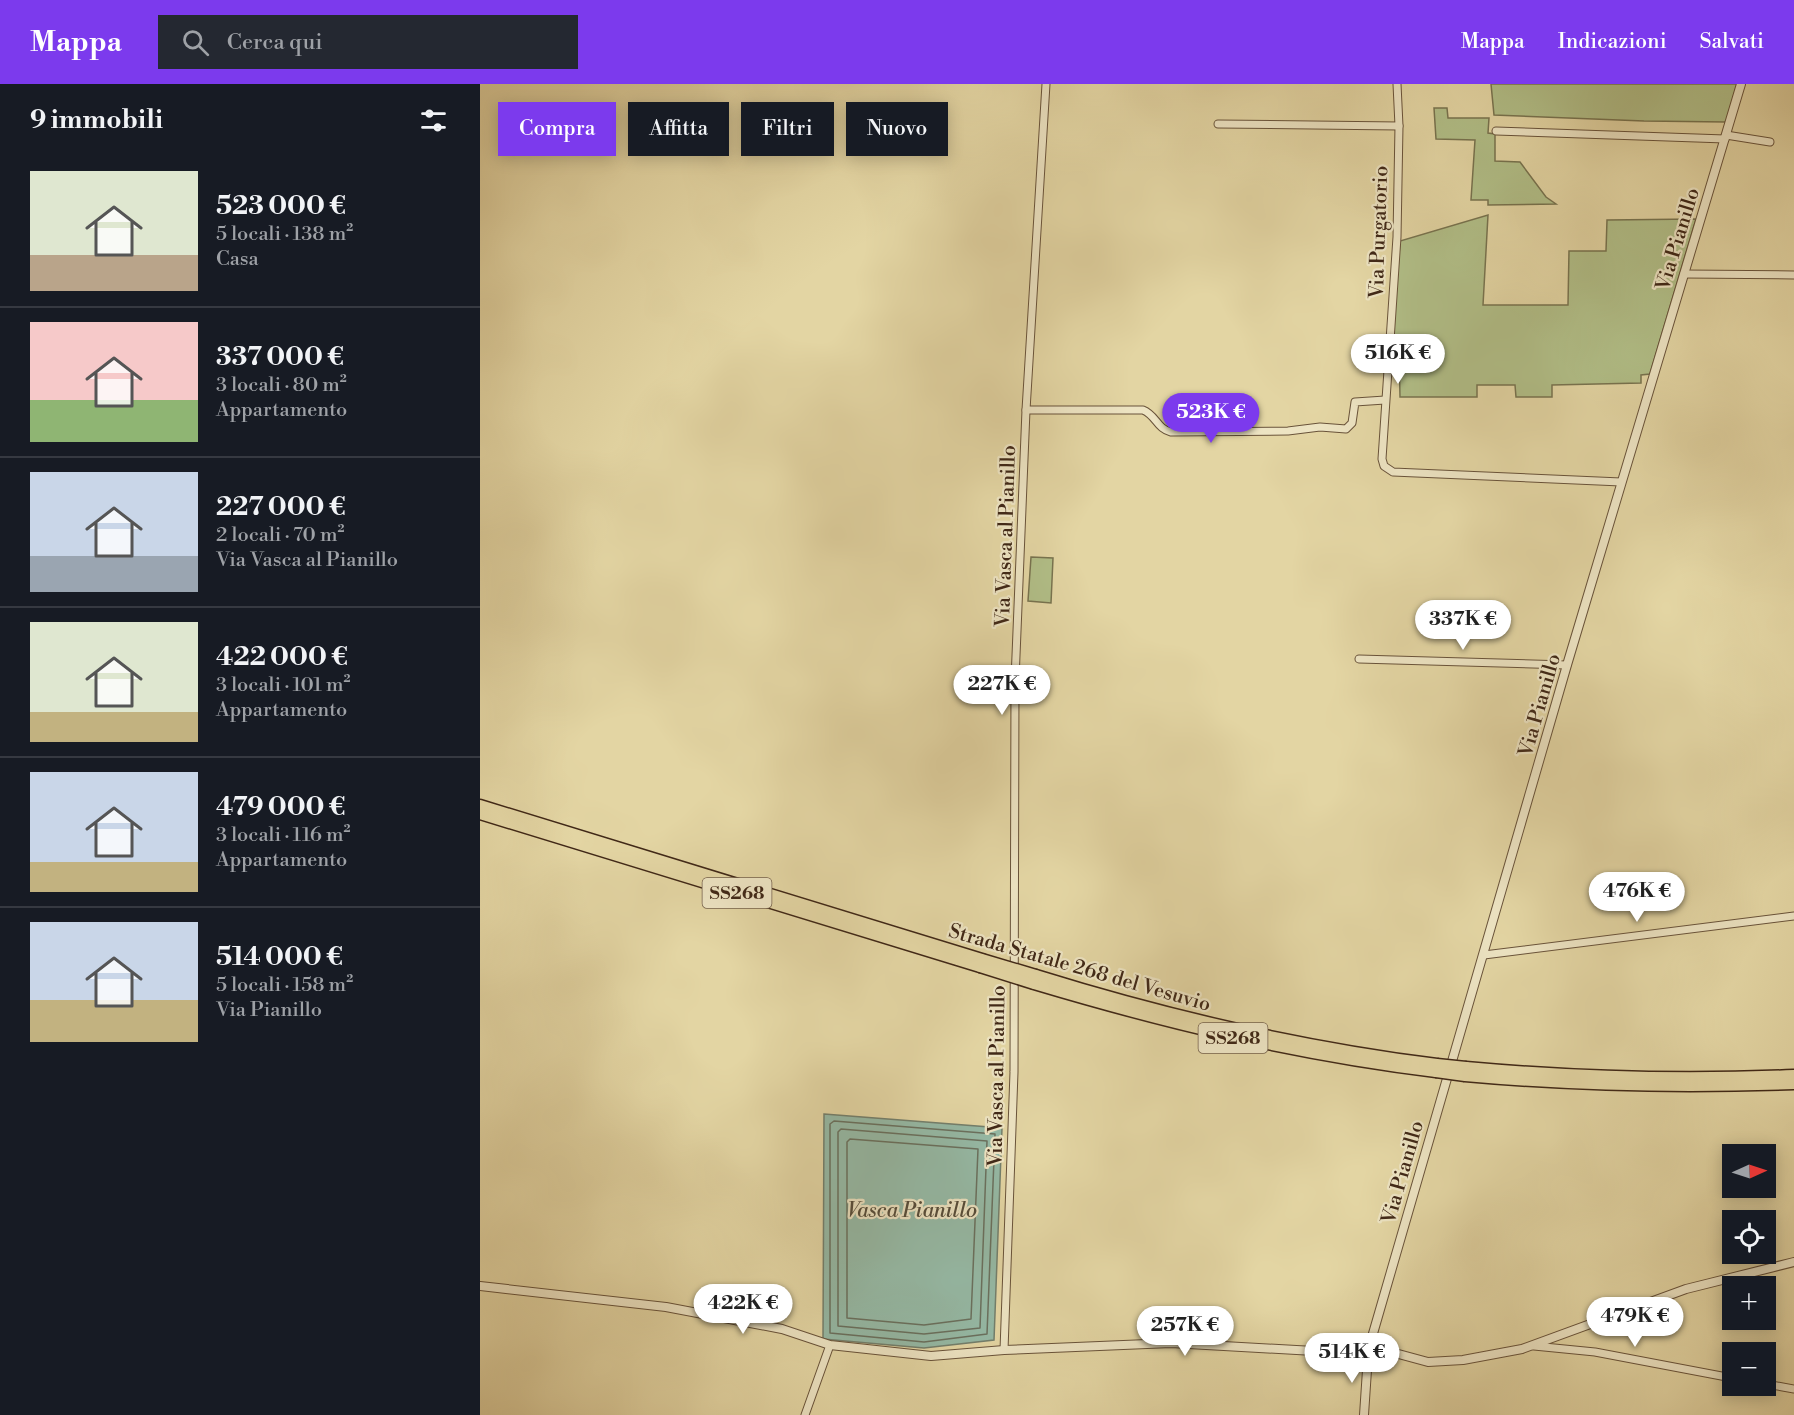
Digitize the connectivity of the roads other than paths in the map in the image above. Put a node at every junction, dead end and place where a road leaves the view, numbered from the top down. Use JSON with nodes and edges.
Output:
{"nodes":[{"id":1,"x":1046,"y":84,"type":"edge"},
{"id":2,"x":1397,"y":84,"type":"edge"},
{"id":3,"x":1741,"y":84,"type":"edge"},
{"id":4,"x":1218,"y":124,"type":"dead end"},
{"id":5,"x":1399,"y":126,"type":"junction"},
{"id":6,"x":1496,"y":131,"type":"dead end"},
{"id":7,"x":1726,"y":137,"type":"junction"},
{"id":8,"x":1770,"y":142,"type":"dead end"},
{"id":9,"x":1684,"y":274,"type":"junction"},
{"id":10,"x":1794,"y":275,"type":"edge"},
{"id":11,"x":1385,"y":400,"type":"junction"},
{"id":12,"x":1026,"y":410,"type":"junction"},
{"id":13,"x":1621,"y":482,"type":"junction"},
{"id":14,"x":1359,"y":659,"type":"dead end"},
{"id":15,"x":1567,"y":666,"type":"junction"},
{"id":16,"x":481,"y":808,"type":"edge"},
{"id":17,"x":1794,"y":916,"type":"edge"},
{"id":18,"x":1484,"y":955,"type":"junction"},
{"id":19,"x":1466,"y":1071,"type":"junction"},
{"id":20,"x":1794,"y":1075,"type":"edge"},
{"id":21,"x":1794,"y":1084,"type":"edge"},
{"id":22,"x":1794,"y":1262,"type":"edge"},
{"id":23,"x":480,"y":1286,"type":"edge"},
{"id":24,"x":1372,"y":1337,"type":"junction"},
{"id":25,"x":830,"y":1345,"type":"junction"},
{"id":26,"x":1533,"y":1346,"type":"junction"},
{"id":27,"x":1362,"y":1347,"type":"junction"},
{"id":28,"x":1380,"y":1349,"type":"junction"},
{"id":29,"x":1004,"y":1350,"type":"junction"},
{"id":30,"x":1368,"y":1355,"type":"junction"},
{"id":31,"x":1722,"y":1376,"type":"edge"},
{"id":32,"x":1776,"y":1386,"type":"edge"},
{"id":33,"x":1794,"y":1389,"type":"edge"},
{"id":34,"x":805,"y":1415,"type":"edge"},
{"id":35,"x":1364,"y":1415,"type":"edge"}],
"edges":[{"from":1,"to":12,"type":"street","name":"Via Vasca al Pianillo"},
{"from":2,"to":5,"type":"street","name":"Via Purgatorio"},
{"from":3,"to":7,"type":"street","name":"Via Pianillo"},
{"from":4,"to":5,"type":"street"},
{"from":5,"to":11,"type":"street","name":"Via Purgatorio"},
{"from":6,"to":7,"type":"street"},
{"from":7,"to":8,"type":"street"},
{"from":7,"to":9,"type":"street","name":"Via Pianillo"},
{"from":9,"to":10,"type":"street"},
{"from":9,"to":13,"type":"street","name":"Via Pianillo"},
{"from":11,"to":12,"type":"street"},
{"from":11,"to":13,"type":"street","name":"Via Purgatorio"},
{"from":12,"to":29,"type":"street","name":"Via Vasca al Pianillo"},
{"from":13,"to":15,"type":"street","name":"Via Pianillo"},
{"from":14,"to":15,"type":"street"},
{"from":15,"to":18,"type":"street","name":"Via Pianillo"},
{"from":16,"to":19,"type":"highway","name":"Strada Statale 268 del Vesuvio","number":"SS268","bridge":true},
{"from":17,"to":18,"type":"street"},
{"from":18,"to":24,"type":"street","name":"Via Pianillo"},
{"from":19,"to":20,"type":"highway","name":"Strada Statale 268 del Vesuvio","number":"SS268"},
{"from":19,"to":21,"type":"highway","name":"Strada Statale 268 del Vesuvio","number":"SS268"},
{"from":22,"to":26,"type":"street"},
{"from":23,"to":25,"type":"street"},
{"from":24,"to":27,"type":"street"},
{"from":24,"to":28,"type":"street"},
{"from":25,"to":29,"type":"street"},
{"from":25,"to":34,"type":"street"},
{"from":26,"to":28,"type":"street"},
{"from":26,"to":31,"type":"street"},
{"from":27,"to":29,"type":"street"},
{"from":27,"to":30,"type":"street"},
{"from":28,"to":30,"type":"street"},
{"from":30,"to":35,"type":"street"},
{"from":32,"to":33,"type":"street"}]}
